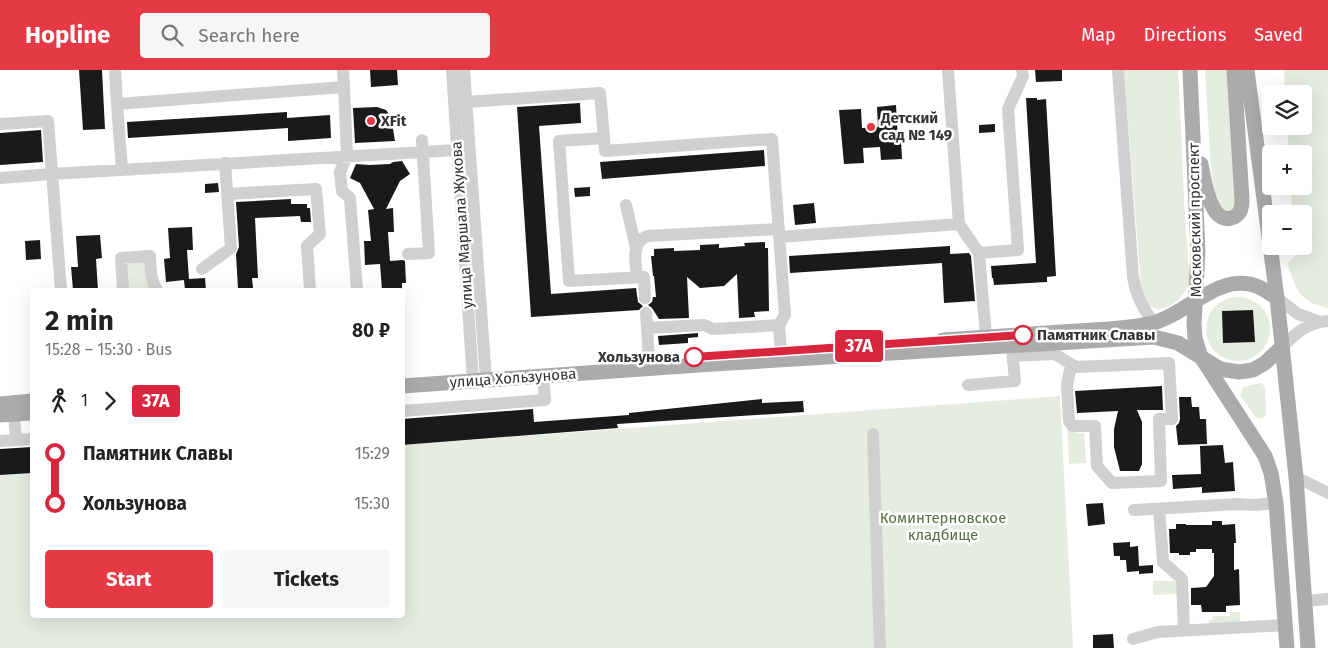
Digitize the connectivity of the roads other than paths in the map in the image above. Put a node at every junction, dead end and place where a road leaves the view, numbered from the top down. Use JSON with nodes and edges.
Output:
{"nodes":[{"id":1,"x":115,"y":70,"type":"edge"},
{"id":2,"x":343,"y":70,"type":"edge"},
{"id":3,"x":452,"y":70,"type":"edge"},
{"id":4,"x":464,"y":70,"type":"edge"},
{"id":5,"x":948,"y":70,"type":"edge"},
{"id":6,"x":1022,"y":70,"type":"edge"},
{"id":7,"x":1118,"y":70,"type":"edge"},
{"id":8,"x":1190,"y":70,"type":"edge"},
{"id":9,"x":1234,"y":70,"type":"edge"},
{"id":10,"x":1247,"y":70,"type":"edge"},
{"id":11,"x":344,"y":87,"type":"junction"},
{"id":12,"x":466,"y":102,"type":"junction"},
{"id":13,"x":117,"y":104,"type":"junction"},
{"id":14,"x":0,"y":124,"type":"edge"},
{"id":15,"x":1193,"y":136,"type":"junction"},
{"id":16,"x":604,"y":138,"type":"junction"},
{"id":17,"x":423,"y":146,"type":"junction"},
{"id":18,"x":457,"y":150,"type":"junction"},
{"id":19,"x":347,"y":156,"type":"junction"},
{"id":20,"x":225,"y":163,"type":"junction"},
{"id":21,"x":122,"y":170,"type":"junction"},
{"id":22,"x":52,"y":174,"type":"junction"},
{"id":23,"x":0,"y":178,"type":"edge"},
{"id":24,"x":227,"y":194,"type":"junction"},
{"id":25,"x":626,"y":205,"type":"dead end"},
{"id":26,"x":959,"y":224,"type":"junction"},
{"id":27,"x":779,"y":233,"type":"junction"},
{"id":28,"x":636,"y":248,"type":"junction"},
{"id":29,"x":979,"y":253,"type":"junction"},
{"id":30,"x":408,"y":254,"type":"dead end"},
{"id":31,"x":202,"y":269,"type":"dead end"},
{"id":32,"x":637,"y":277,"type":"junction"},
{"id":33,"x":61,"y":288,"type":"edge"},
{"id":34,"x":123,"y":288,"type":"edge"},
{"id":35,"x":155,"y":288,"type":"edge"},
{"id":36,"x":310,"y":288,"type":"edge"},
{"id":37,"x":357,"y":288,"type":"edge"},
{"id":38,"x":645,"y":298,"type":"dead end"},
{"id":39,"x":1277,"y":298,"type":"junction"},
{"id":40,"x":1196,"y":300,"type":"junction"},
{"id":41,"x":646,"y":313,"type":"dead end"},
{"id":42,"x":1322,"y":321,"type":"edge"},
{"id":43,"x":1154,"y":323,"type":"junction"},
{"id":44,"x":779,"y":325,"type":"junction"},
{"id":45,"x":647,"y":328,"type":"junction"},
{"id":46,"x":986,"y":337,"type":"junction"},
{"id":47,"x":1282,"y":347,"type":"junction"},
{"id":48,"x":1012,"y":351,"type":"junction"},
{"id":49,"x":782,"y":352,"type":"junction"},
{"id":50,"x":1201,"y":357,"type":"junction"},
{"id":51,"x":650,"y":360,"type":"junction"},
{"id":52,"x":1071,"y":365,"type":"junction"},
{"id":53,"x":479,"y":375,"type":"junction"},
{"id":54,"x":405,"y":376,"type":"edge"},
{"id":55,"x":543,"y":376,"type":"junction"},
{"id":56,"x":968,"y":385,"type":"dead end"},
{"id":57,"x":405,"y":386,"type":"edge"},
{"id":58,"x":30,"y":401,"type":"edge"},
{"id":59,"x":0,"y":404,"type":"edge"},
{"id":60,"x":405,"y":411,"type":"edge"},
{"id":61,"x":30,"y":413,"type":"edge"},
{"id":62,"x":7,"y":415,"type":"edge"},
{"id":63,"x":873,"y":434,"type":"dead end"},
{"id":64,"x":30,"y":438,"type":"edge"},
{"id":65,"x":16,"y":440,"type":"junction"},
{"id":66,"x":0,"y":441,"type":"edge"},
{"id":67,"x":1296,"y":477,"type":"junction"},
{"id":68,"x":1328,"y":493,"type":"edge"},
{"id":69,"x":1276,"y":503,"type":"junction"},
{"id":70,"x":1159,"y":509,"type":"junction"},
{"id":71,"x":1134,"y":510,"type":"dead end"},
{"id":72,"x":1328,"y":600,"type":"edge"},
{"id":73,"x":1304,"y":601,"type":"junction"},
{"id":74,"x":1286,"y":625,"type":"junction"},
{"id":75,"x":1184,"y":630,"type":"junction"},
{"id":76,"x":1133,"y":639,"type":"dead end"},
{"id":77,"x":880,"y":648,"type":"edge"},
{"id":78,"x":1287,"y":648,"type":"edge"},
{"id":79,"x":1308,"y":648,"type":"edge"}],
"edges":[{"from":1,"to":13,"type":"street"},
{"from":2,"to":11,"type":"street"},
{"from":3,"to":18,"type":"street","name":"улица Маршала Жукова"},
{"from":4,"to":12,"type":"street","name":"улица Маршала Жукова"},
{"from":5,"to":26,"type":"street"},
{"from":6,"to":29,"type":"street"},
{"from":7,"to":43,"type":"street"},
{"from":8,"to":15,"type":"main road","name":"Московский проспект"},
{"from":9,"to":15,"type":"main road"},
{"from":10,"to":39,"type":"main road"},
{"from":11,"to":13,"type":"street"},
{"from":11,"to":19,"type":"street"},
{"from":12,"to":16,"type":"street"},
{"from":12,"to":53,"type":"street","name":"улица Маршала Жукова"},
{"from":13,"to":21,"type":"street"},
{"from":14,"to":22,"type":"street"},
{"from":15,"to":40,"type":"main road","name":"Московский проспект"},
{"from":16,"to":27,"type":"street"},
{"from":16,"to":32,"type":"street"},
{"from":17,"to":18,"type":"street"},
{"from":17,"to":19,"type":"street"},
{"from":17,"to":30,"type":"street"},
{"from":18,"to":53,"type":"street","name":"улица Маршала Жукова"},
{"from":19,"to":20,"type":"street"},
{"from":19,"to":37,"type":"street"},
{"from":20,"to":21,"type":"street"},
{"from":20,"to":24,"type":"street"},
{"from":21,"to":22,"type":"street"},
{"from":22,"to":23,"type":"street"},
{"from":22,"to":33,"type":"street"},
{"from":24,"to":31,"type":"street"},
{"from":24,"to":36,"type":"street"},
{"from":25,"to":28,"type":"street"},
{"from":26,"to":27,"type":"street"},
{"from":26,"to":29,"type":"street"},
{"from":27,"to":28,"type":"street"},
{"from":27,"to":44,"type":"street"},
{"from":28,"to":32,"type":"street"},
{"from":29,"to":46,"type":"street"},
{"from":32,"to":38,"type":"street"},
{"from":34,"to":35,"type":"street"},
{"from":39,"to":40,"type":"main road","name":"улица Хользунова"},
{"from":39,"to":42,"type":"street","name":"улица Хользунова"},
{"from":39,"to":47,"type":"main road"},
{"from":40,"to":43,"type":"main road","name":"улица Хользунова"},
{"from":40,"to":50,"type":"main road","name":"Московский проспект"},
{"from":41,"to":45,"type":"street"},
{"from":42,"to":47,"type":"street","name":"улица Хользунова"},
{"from":43,"to":46,"type":"main road","name":"улица Хользунова"},
{"from":44,"to":45,"type":"street"},
{"from":44,"to":49,"type":"street"},
{"from":45,"to":51,"type":"street"},
{"from":46,"to":49,"type":"main road","name":"улица Хользунова"},
{"from":47,"to":50,"type":"main road","name":"улица Хользунова"},
{"from":47,"to":67,"type":"main road"},
{"from":48,"to":50,"type":"main road","name":"улица Хользунова"},
{"from":48,"to":52,"type":"street"},
{"from":48,"to":55,"type":"main road","name":"улица Хользунова"},
{"from":48,"to":56,"type":"street"},
{"from":49,"to":51,"type":"main road","name":"улица Хользунова"},
{"from":50,"to":69,"type":"main road","name":"Московский проспект"},
{"from":51,"to":53,"type":"main road","name":"улица Хользунова"},
{"from":52,"to":52,"type":"street"},
{"from":53,"to":54,"type":"main road","name":"улица Хользунова"},
{"from":53,"to":55,"type":"main road","name":"улица Хользунова"},
{"from":53,"to":57,"type":"main road","name":"улица Хользунова"},
{"from":55,"to":60,"type":"street"},
{"from":58,"to":59,"type":"main road"},
{"from":61,"to":62,"type":"main road"},
{"from":62,"to":65,"type":"street"},
{"from":63,"to":77,"type":"street"},
{"from":64,"to":65,"type":"street"},
{"from":65,"to":66,"type":"street"},
{"from":67,"to":68,"type":"street"},
{"from":67,"to":73,"type":"main road"},
{"from":69,"to":70,"type":"street"},
{"from":69,"to":74,"type":"main road","name":"Московский проспект"},
{"from":70,"to":71,"type":"street"},
{"from":70,"to":75,"type":"street"},
{"from":72,"to":73,"type":"street"},
{"from":73,"to":79,"type":"main road"},
{"from":74,"to":75,"type":"street"},
{"from":74,"to":78,"type":"main road","name":"Московский проспект"},
{"from":75,"to":76,"type":"street"}]}
